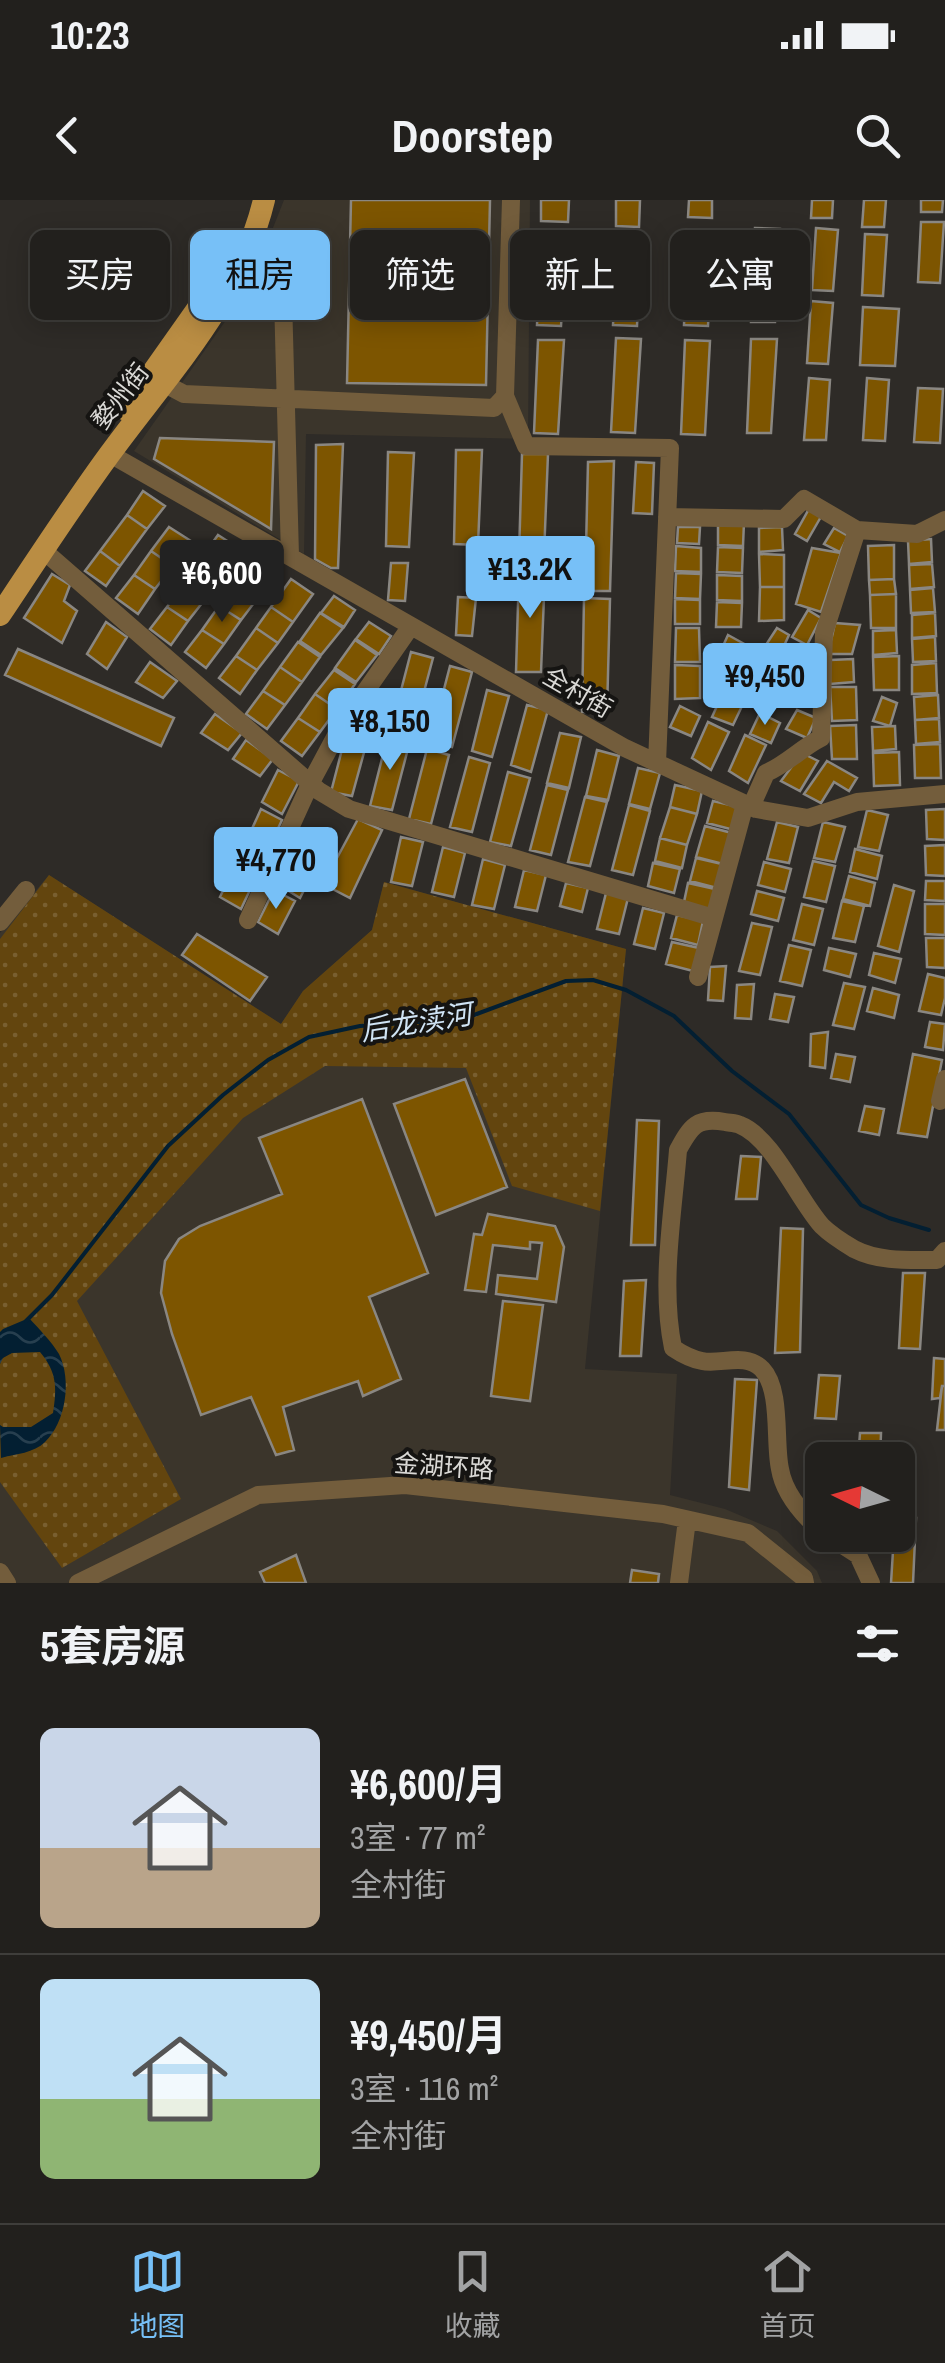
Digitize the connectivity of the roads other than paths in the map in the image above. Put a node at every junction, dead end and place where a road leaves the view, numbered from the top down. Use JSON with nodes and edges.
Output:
{"nodes":[{"id":1,"x":252,"y":200,"type":"edge"},
{"id":2,"x":264,"y":200,"type":"edge"},
{"id":3,"x":510,"y":200,"type":"edge"},
{"id":4,"x":256,"y":230,"type":"edge"},
{"id":5,"x":210,"y":320,"type":"edge"},
{"id":6,"x":283,"y":320,"type":"edge"},
{"id":7,"x":166,"y":384,"type":"junction"},
{"id":8,"x":505,"y":396,"type":"junction"},
{"id":9,"x":285,"y":397,"type":"junction"},
{"id":10,"x":110,"y":454,"type":"junction"},
{"id":11,"x":667,"y":517,"type":"junction"},
{"id":12,"x":945,"y":520,"type":"edge"},
{"id":13,"x":857,"y":530,"type":"junction"},
{"id":14,"x":44,"y":551,"type":"junction"},
{"id":15,"x":290,"y":556,"type":"junction"},
{"id":16,"x":0,"y":595,"type":"edge"},
{"id":17,"x":0,"y":615,"type":"edge"},
{"id":18,"x":411,"y":626,"type":"junction"},
{"id":19,"x":657,"y":764,"type":"junction"},
{"id":20,"x":310,"y":784,"type":"junction"},
{"id":21,"x":945,"y":794,"type":"edge"},
{"id":22,"x":748,"y":805,"type":"junction"},
{"id":23,"x":26,"y":890,"type":"dead end"},
{"id":24,"x":714,"y":918,"type":"junction"},
{"id":25,"x":248,"y":920,"type":"dead end"},
{"id":26,"x":0,"y":922,"type":"edge"},
{"id":27,"x":698,"y":977,"type":"dead end"},
{"id":28,"x":945,"y":1079,"type":"edge"},
{"id":29,"x":940,"y":1101,"type":"dead end"},
{"id":30,"x":945,"y":1251,"type":"edge"},
{"id":31,"x":805,"y":1515,"type":"edge"},
{"id":32,"x":687,"y":1520,"type":"junction"},
{"id":33,"x":855,"y":1552,"type":"edge"},
{"id":34,"x":0,"y":1572,"type":"edge"},
{"id":35,"x":7,"y":1583,"type":"edge"},
{"id":36,"x":78,"y":1583,"type":"edge"},
{"id":37,"x":679,"y":1583,"type":"edge"},
{"id":38,"x":805,"y":1583,"type":"edge"},
{"id":39,"x":871,"y":1583,"type":"edge"}],
"edges":[{"from":1,"to":16,"type":"main road","name":"婺州街"},
{"from":2,"to":4,"type":"main road","name":"婺州街"},
{"from":3,"to":8,"type":"street"},
{"from":5,"to":7,"type":"main road","name":"婺州街"},
{"from":6,"to":9,"type":"street"},
{"from":7,"to":9,"type":"street"},
{"from":7,"to":10,"type":"main road","name":"婺州街"},
{"from":8,"to":9,"type":"street"},
{"from":8,"to":11,"type":"street"},
{"from":9,"to":15,"type":"street"},
{"from":10,"to":14,"type":"main road","name":"婺州街"},
{"from":10,"to":15,"type":"street","name":"全村街"},
{"from":11,"to":13,"type":"street"},
{"from":11,"to":19,"type":"street"},
{"from":12,"to":13,"type":"street"},
{"from":13,"to":22,"type":"street"},
{"from":14,"to":17,"type":"main road","name":"婺州街"},
{"from":14,"to":20,"type":"street"},
{"from":15,"to":18,"type":"street","name":"全村街"},
{"from":18,"to":19,"type":"street","name":"全村街"},
{"from":18,"to":20,"type":"street"},
{"from":19,"to":22,"type":"street","name":"全村街"},
{"from":20,"to":24,"type":"street"},
{"from":20,"to":25,"type":"street"},
{"from":21,"to":22,"type":"street","name":"全村街"},
{"from":22,"to":24,"type":"street"},
{"from":23,"to":26,"type":"street"},
{"from":24,"to":27,"type":"street"},
{"from":28,"to":29,"type":"street"},
{"from":30,"to":31,"type":"street"},
{"from":32,"to":36,"type":"street","name":"金湖环路"},
{"from":32,"to":37,"type":"street"},
{"from":32,"to":38,"type":"street","name":"金湖环路"},
{"from":33,"to":39,"type":"street"},
{"from":34,"to":35,"type":"street"}]}
